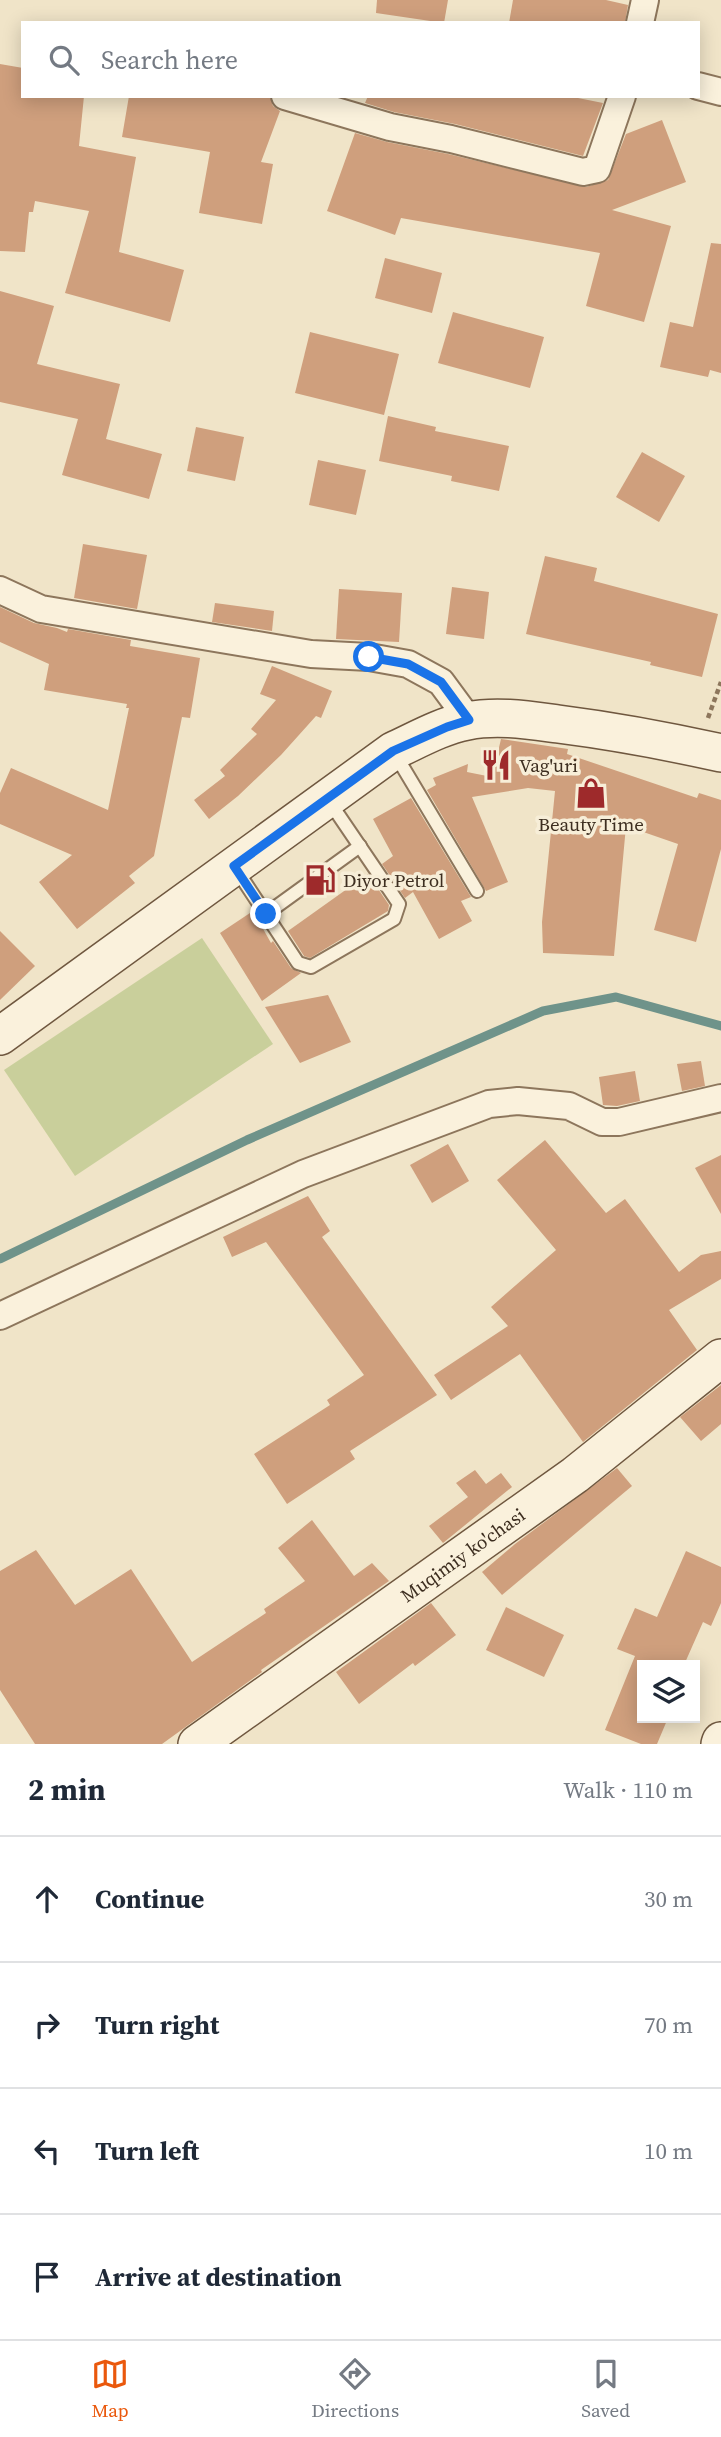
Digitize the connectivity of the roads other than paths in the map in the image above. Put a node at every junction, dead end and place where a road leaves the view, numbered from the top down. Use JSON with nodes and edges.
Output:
{"nodes":[{"id":1,"x":645,"y":0,"type":"edge"},
{"id":2,"x":640,"y":21,"type":"edge"},
{"id":3,"x":700,"y":87,"type":"edge"},
{"id":4,"x":721,"y":92,"type":"edge"},
{"id":5,"x":292,"y":98,"type":"edge"},
{"id":6,"x":621,"y":98,"type":"edge"},
{"id":7,"x":0,"y":590,"type":"edge"},
{"id":8,"x":469,"y":720,"type":"junction"},
{"id":9,"x":393,"y":751,"type":"junction"},
{"id":10,"x":721,"y":754,"type":"edge"},
{"id":11,"x":327,"y":798,"type":"junction"},
{"id":12,"x":360,"y":846,"type":"junction"},
{"id":13,"x":234,"y":866,"type":"junction"},
{"id":14,"x":477,"y":891,"type":"dead end"},
{"id":15,"x":266,"y":914,"type":"junction"},
{"id":16,"x":0,"y":1036,"type":"edge"},
{"id":17,"x":721,"y":1098,"type":"edge"},
{"id":18,"x":0,"y":1315,"type":"edge"},
{"id":19,"x":721,"y":1358,"type":"edge"},
{"id":20,"x":197,"y":1744,"type":"edge"}],
"edges":[{"from":1,"to":2,"type":"street"},
{"from":3,"to":4,"type":"street"},
{"from":5,"to":6,"type":"street"},
{"from":7,"to":8,"type":"street"},
{"from":8,"to":9,"type":"main road"},
{"from":8,"to":10,"type":"main road"},
{"from":9,"to":11,"type":"main road"},
{"from":9,"to":14,"type":"lane"},
{"from":11,"to":12,"type":"lane"},
{"from":11,"to":13,"type":"main road"},
{"from":12,"to":15,"type":"lane"},
{"from":12,"to":15,"type":"lane"},
{"from":13,"to":15,"type":"lane"},
{"from":13,"to":16,"type":"main road"},
{"from":17,"to":18,"type":"street"},
{"from":19,"to":20,"type":"main road","name":"Muqimiy ko'chasi"}]}
